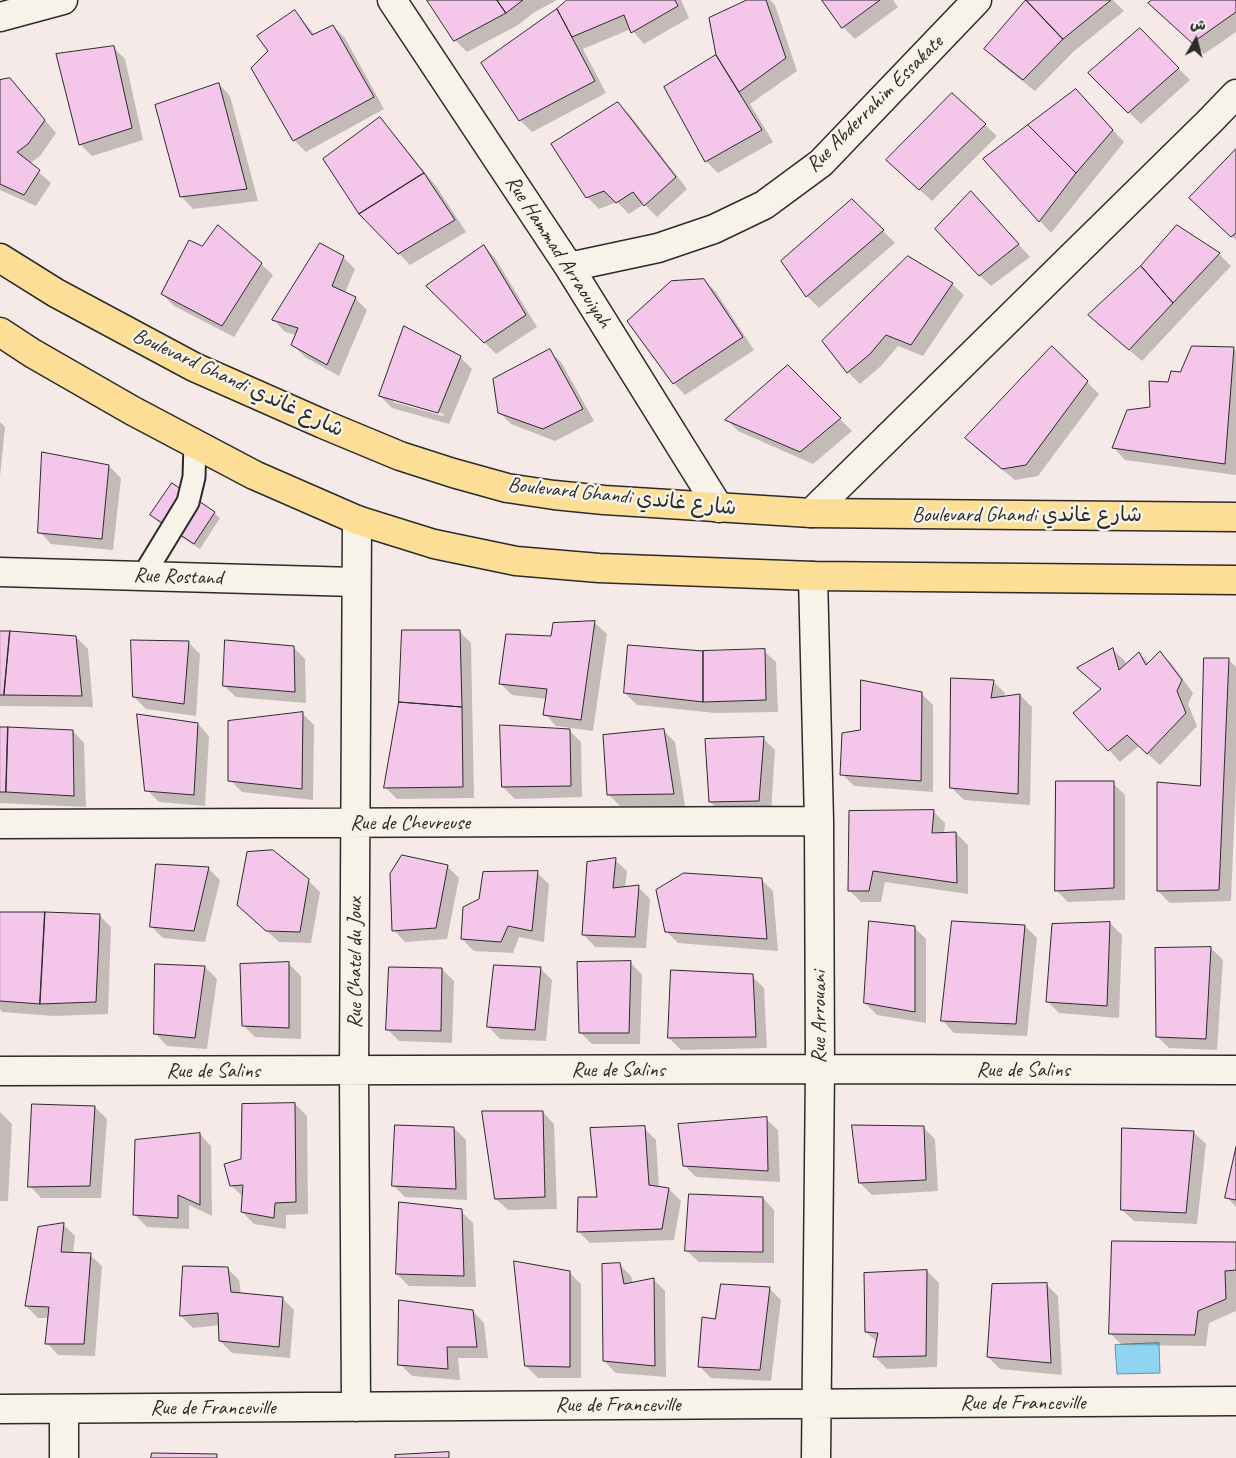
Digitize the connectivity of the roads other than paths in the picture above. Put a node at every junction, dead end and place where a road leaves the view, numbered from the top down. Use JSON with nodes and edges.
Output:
{"nodes":[{"id":1,"x":63,"y":0,"type":"edge"},
{"id":2,"x":392,"y":0,"type":"edge"},
{"id":3,"x":977,"y":0,"type":"edge"},
{"id":4,"x":0,"y":17,"type":"edge"},
{"id":5,"x":1236,"y":94,"type":"edge"},
{"id":6,"x":0,"y":258,"type":"edge"},
{"id":7,"x":569,"y":267,"type":"junction"},
{"id":8,"x":0,"y":332,"type":"edge"},
{"id":9,"x":195,"y":444,"type":"junction"},
{"id":10,"x":719,"y":508,"type":"junction"},
{"id":11,"x":811,"y":513,"type":"junction"},
{"id":12,"x":1236,"y":517,"type":"edge"},
{"id":13,"x":357,"y":520,"type":"junction"},
{"id":14,"x":0,"y":572,"type":"edge"},
{"id":15,"x":143,"y":576,"type":"junction"},
{"id":16,"x":813,"y":576,"type":"junction"},
{"id":17,"x":1236,"y":580,"type":"edge"},
{"id":18,"x":356,"y":582,"type":"junction"},
{"id":19,"x":819,"y":821,"type":"junction"},
{"id":20,"x":0,"y":824,"type":"edge"},
{"id":21,"x":355,"y":824,"type":"junction"},
{"id":22,"x":820,"y":1069,"type":"junction"},
{"id":23,"x":1236,"y":1070,"type":"edge"},
{"id":24,"x":0,"y":1071,"type":"edge"},
{"id":25,"x":354,"y":1071,"type":"junction"},
{"id":26,"x":1236,"y":1401,"type":"edge"},
{"id":27,"x":818,"y":1404,"type":"junction"},
{"id":28,"x":356,"y":1406,"type":"junction"},
{"id":29,"x":64,"y":1408,"type":"junction"},
{"id":30,"x":0,"y":1409,"type":"edge"},
{"id":31,"x":64,"y":1458,"type":"edge"},
{"id":32,"x":816,"y":1458,"type":"edge"}],
"edges":[{"from":1,"to":4,"type":"street"},
{"from":2,"to":7,"type":"street","name":"Rue Hammad Arraouiyah"},
{"from":3,"to":7,"type":"street","name":"Rue Abderrahim Essakate"},
{"from":5,"to":11,"type":"street"},
{"from":6,"to":10,"type":"main road","name":"Boulevard Ghandi شارع غاندي"},
{"from":7,"to":10,"type":"street","name":"Rue Hammad Arraouiyah"},
{"from":8,"to":9,"type":"main road"},
{"from":9,"to":13,"type":"main road"},
{"from":9,"to":15,"type":"lane"},
{"from":10,"to":11,"type":"main road","name":"Boulevard Ghandi شارع غاندي"},
{"from":11,"to":12,"type":"main road","name":"Boulevard Ghandi شارع غاندي"},
{"from":13,"to":16,"type":"main road"},
{"from":13,"to":18,"type":"street","name":"Rue Chatel du Joux"},
{"from":14,"to":15,"type":"street","name":"Rue Rostand"},
{"from":15,"to":18,"type":"street","name":"Rue Rostand"},
{"from":16,"to":17,"type":"main road"},
{"from":16,"to":19,"type":"street","name":"Rue Arrouani"},
{"from":18,"to":21,"type":"street","name":"Rue Chatel du Joux"},
{"from":19,"to":21,"type":"street","name":"Rue de Chevreuse"},
{"from":19,"to":22,"type":"street","name":"Rue Arrouani"},
{"from":20,"to":21,"type":"street","name":"Rue de Chevreuse"},
{"from":21,"to":25,"type":"street","name":"Rue Chatel du Joux"},
{"from":22,"to":23,"type":"street","name":"Rue de Salins"},
{"from":22,"to":25,"type":"street","name":"Rue de Salins"},
{"from":22,"to":27,"type":"street","name":"Rue Arrouani"},
{"from":24,"to":25,"type":"street","name":"Rue de Salins"},
{"from":25,"to":28,"type":"street","name":"Rue Chatel du Joux"},
{"from":26,"to":27,"type":"street","name":"Rue de Franceville"},
{"from":27,"to":28,"type":"street","name":"Rue de Franceville"},
{"from":27,"to":32,"type":"street","name":"Rue Arrouani"},
{"from":28,"to":29,"type":"street","name":"Rue de Franceville"},
{"from":29,"to":30,"type":"street","name":"Rue de Franceville"},
{"from":29,"to":31,"type":"street"}]}
